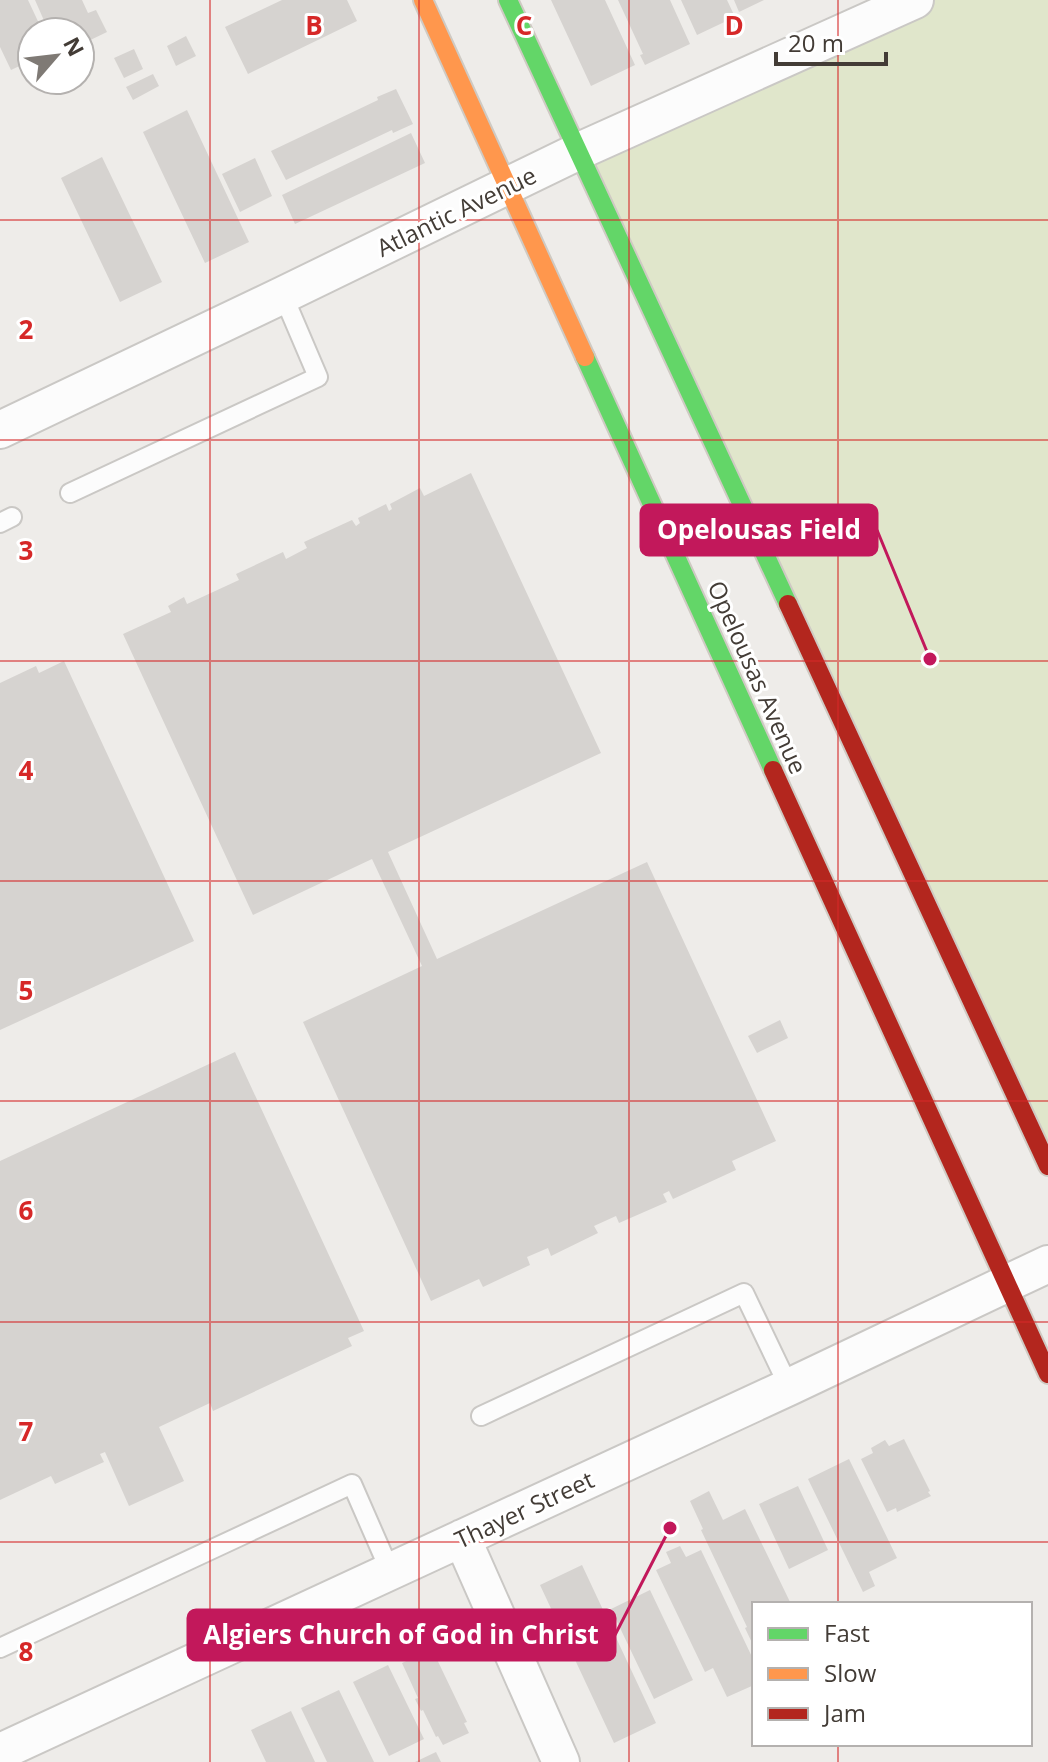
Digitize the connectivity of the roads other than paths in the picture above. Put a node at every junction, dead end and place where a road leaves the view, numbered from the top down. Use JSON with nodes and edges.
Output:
{"nodes":[{"id":1,"x":423,"y":0,"type":"edge"},
{"id":2,"x":508,"y":0,"type":"edge"},
{"id":3,"x":915,"y":0,"type":"edge"},
{"id":4,"x":577,"y":152,"type":"junction"},
{"id":5,"x":508,"y":185,"type":"junction"},
{"id":6,"x":283,"y":295,"type":"junction"},
{"id":7,"x":0,"y":430,"type":"edge"},
{"id":8,"x":70,"y":493,"type":"dead end"},
{"id":9,"x":1048,"y":1166,"type":"edge"},
{"id":10,"x":1048,"y":1264,"type":"edge"},
{"id":11,"x":1007,"y":1283,"type":"junction"},
{"id":12,"x":1048,"y":1374,"type":"edge"},
{"id":13,"x":789,"y":1387,"type":"junction"},
{"id":14,"x":481,"y":1416,"type":"dead end"},
{"id":15,"x":462,"y":1538,"type":"junction"},
{"id":16,"x":390,"y":1571,"type":"junction"},
{"id":17,"x":0,"y":1648,"type":"edge"},
{"id":18,"x":0,"y":1752,"type":"edge"},
{"id":19,"x":561,"y":1762,"type":"edge"}],
"edges":[{"from":1,"to":5,"type":"street","name":"Opelousas Avenue"},
{"from":2,"to":4,"type":"street"},
{"from":3,"to":4,"type":"street","name":"Atlantic Avenue"},
{"from":4,"to":5,"type":"street","name":"Atlantic Avenue"},
{"from":4,"to":9,"type":"street"},
{"from":5,"to":6,"type":"street","name":"Atlantic Avenue"},
{"from":5,"to":11,"type":"street","name":"Opelousas Avenue"},
{"from":6,"to":7,"type":"street","name":"Atlantic Avenue"},
{"from":6,"to":8,"type":"lane"},
{"from":10,"to":11,"type":"street","name":"Thayer Street"},
{"from":11,"to":12,"type":"street","name":"Opelousas Avenue"},
{"from":11,"to":13,"type":"street","name":"Thayer Street"},
{"from":13,"to":14,"type":"lane"},
{"from":13,"to":15,"type":"street","name":"Thayer Street"},
{"from":15,"to":16,"type":"street","name":"Thayer Street"},
{"from":15,"to":19,"type":"street"},
{"from":16,"to":17,"type":"lane"},
{"from":16,"to":18,"type":"street","name":"Thayer Street"}]}
